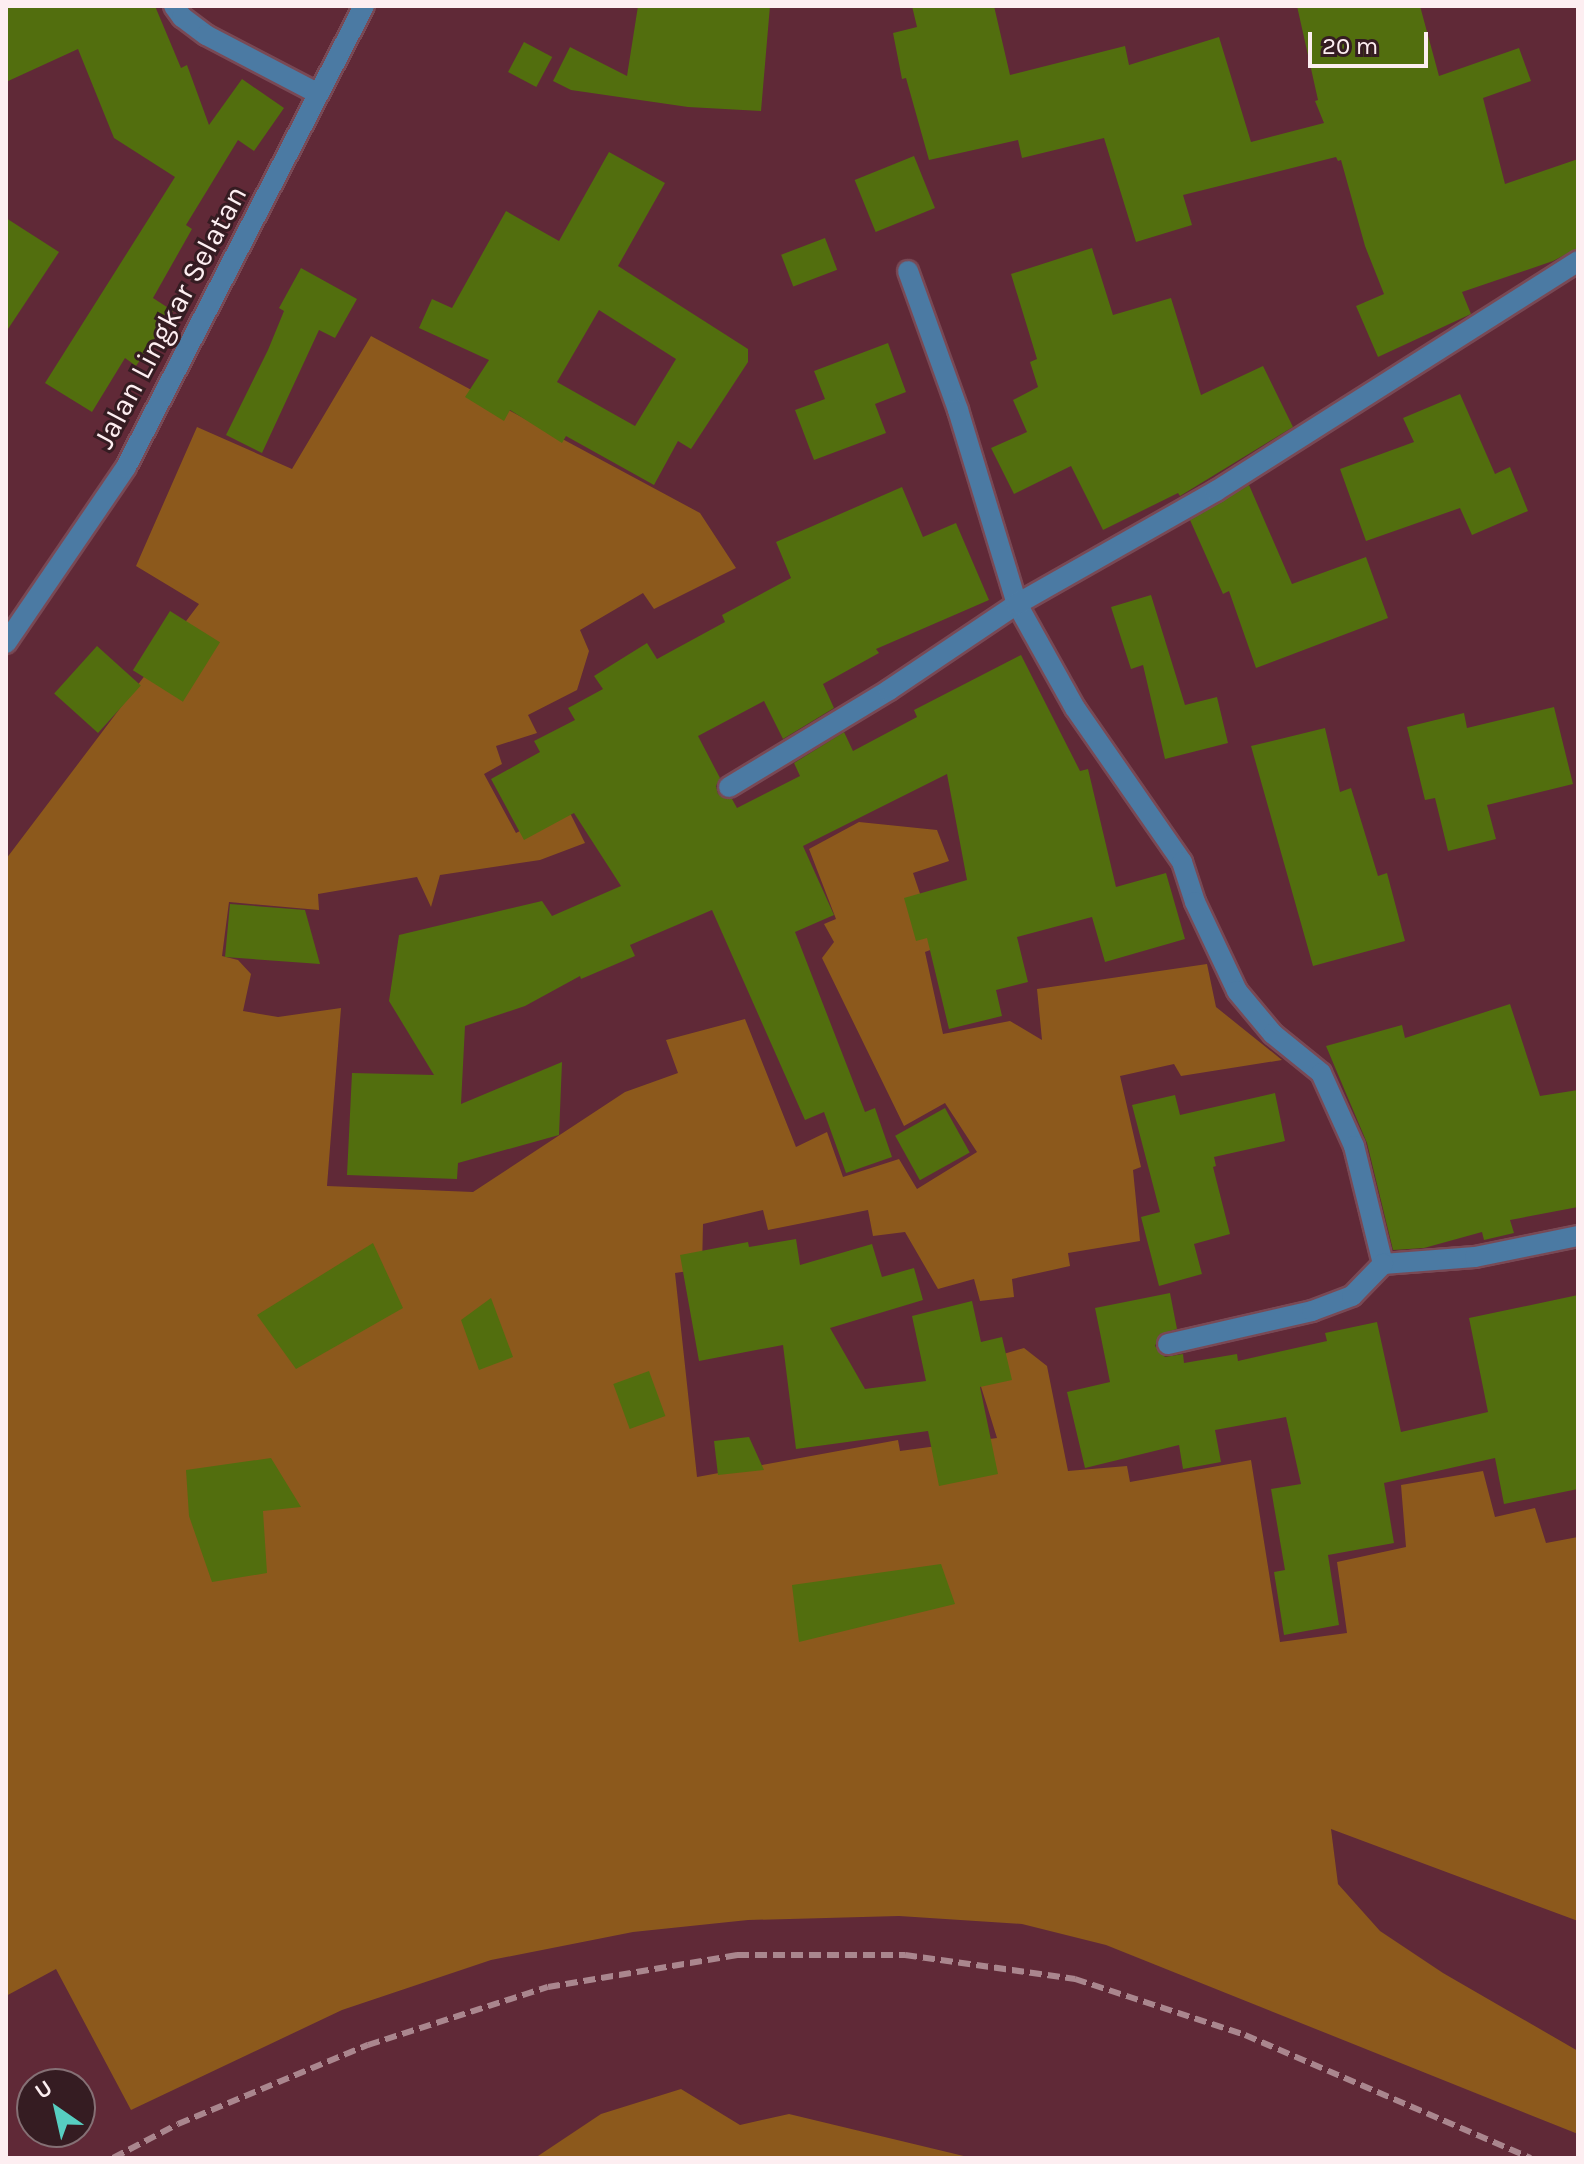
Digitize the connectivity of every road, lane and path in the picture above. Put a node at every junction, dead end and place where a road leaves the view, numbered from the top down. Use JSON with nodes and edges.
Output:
{"nodes":[{"id":1,"x":174,"y":6,"type":"edge"},
{"id":2,"x":364,"y":6,"type":"edge"},
{"id":3,"x":319,"y":94,"type":"junction"},
{"id":4,"x":1578,"y":261,"type":"edge"},
{"id":5,"x":908,"y":271,"type":"dead end"},
{"id":6,"x":1017,"y":604,"type":"junction"},
{"id":7,"x":6,"y":643,"type":"edge"},
{"id":8,"x":729,"y":787,"type":"dead end"},
{"id":9,"x":1578,"y":1236,"type":"edge"},
{"id":10,"x":1383,"y":1264,"type":"junction"},
{"id":11,"x":1168,"y":1344,"type":"dead end"}],
"edges":[{"from":1,"to":3,"type":"street"},
{"from":2,"to":3,"type":"street","name":"Jalan Lingkar Selatan"},
{"from":3,"to":7,"type":"street","name":"Jalan Lingkar Selatan"},
{"from":4,"to":6,"type":"street"},
{"from":5,"to":6,"type":"street"},
{"from":6,"to":8,"type":"street"},
{"from":6,"to":10,"type":"street"},
{"from":9,"to":10,"type":"street"},
{"from":10,"to":11,"type":"street"}]}
